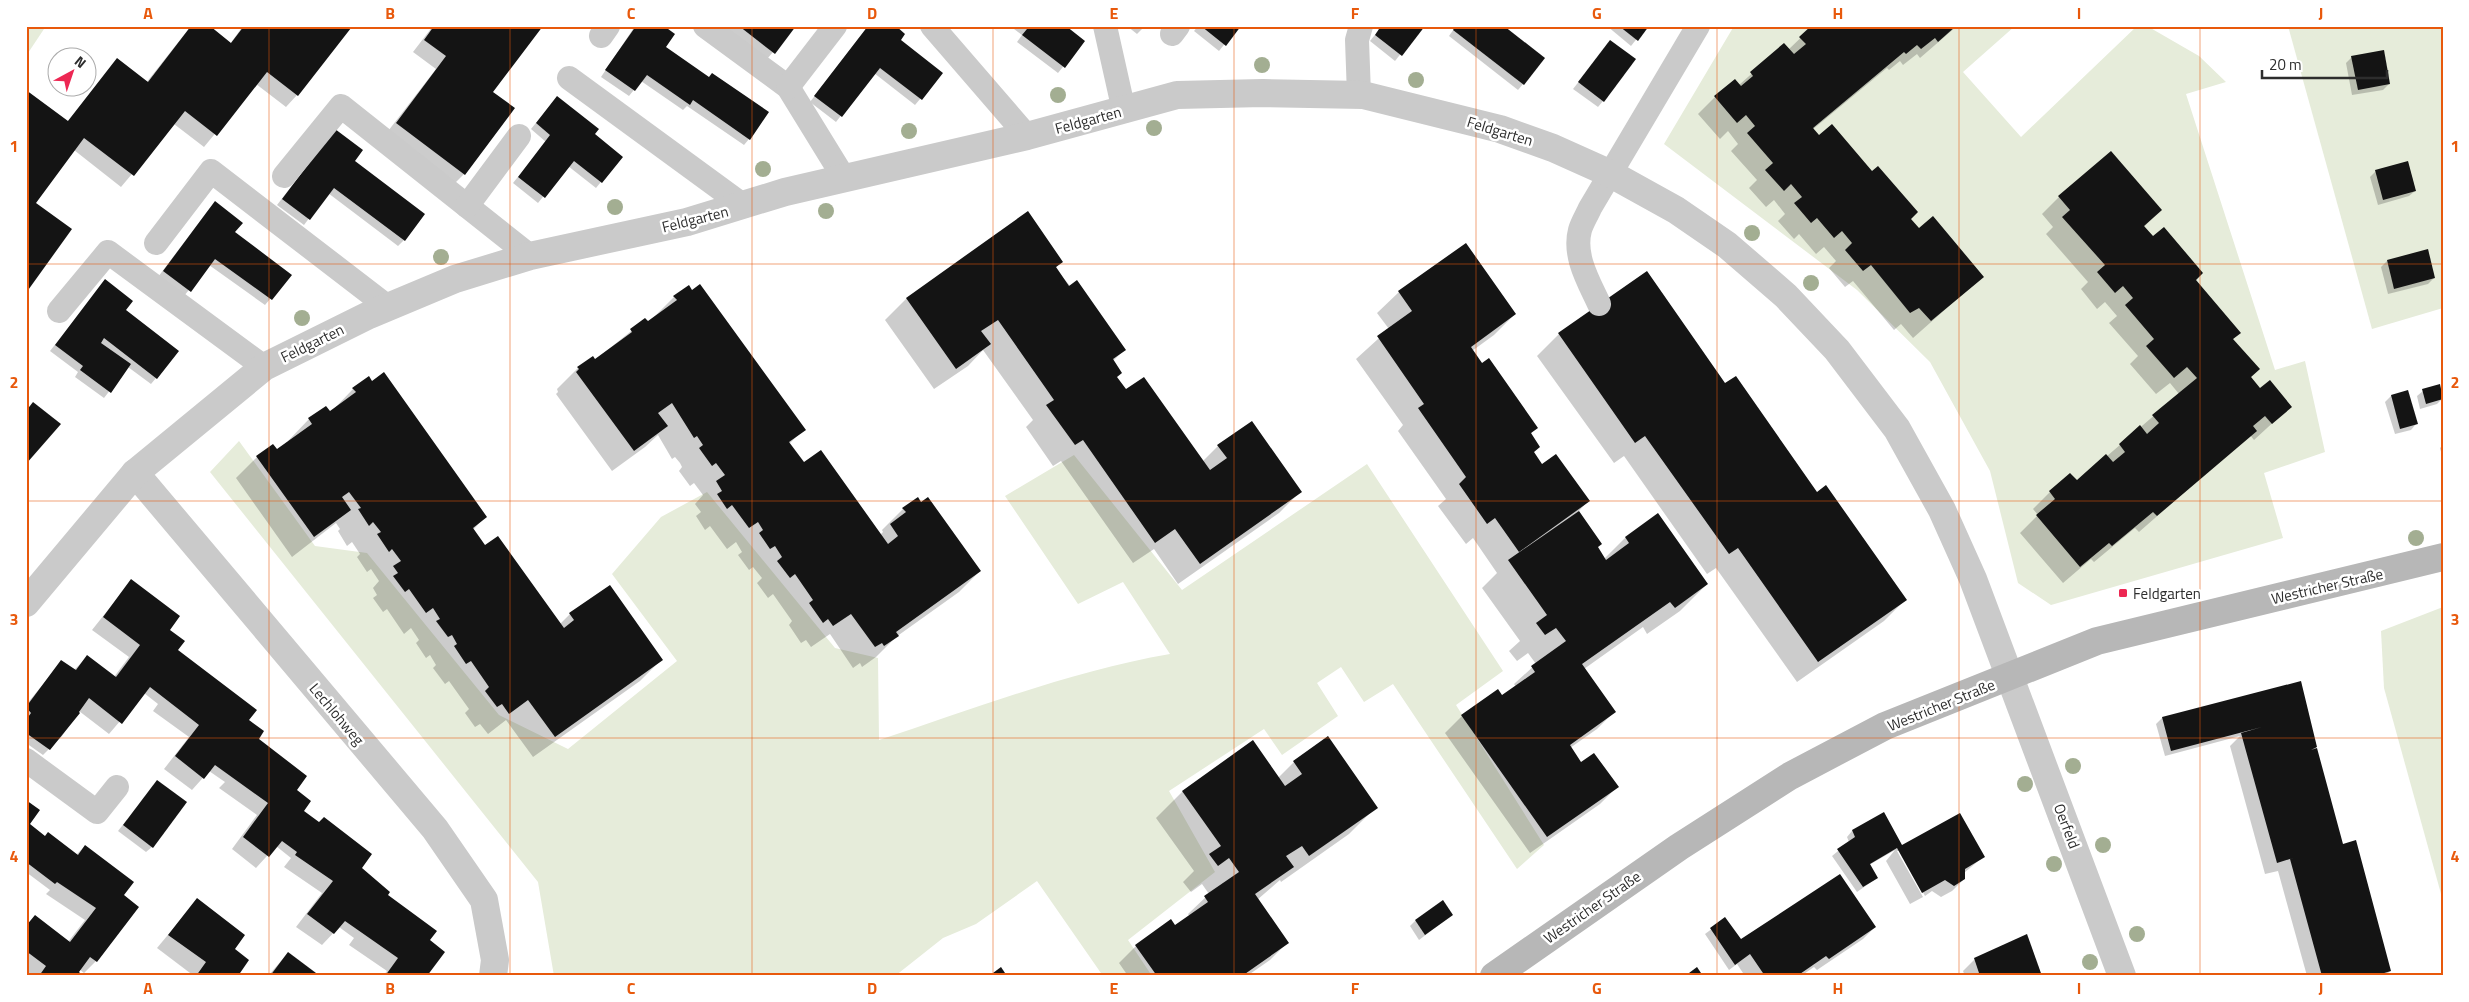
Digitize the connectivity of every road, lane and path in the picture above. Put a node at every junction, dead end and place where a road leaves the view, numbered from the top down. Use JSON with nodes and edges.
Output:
{"nodes":[{"id":1,"x":705,"y":26,"type":"edge"},
{"id":2,"x":835,"y":26,"type":"edge"},
{"id":3,"x":932,"y":26,"type":"edge"},
{"id":4,"x":1105,"y":26,"type":"edge"},
{"id":5,"x":1362,"y":26,"type":"edge"},
{"id":6,"x":1698,"y":26,"type":"edge"},
{"id":7,"x":569,"y":78,"type":"dead end"},
{"id":8,"x":788,"y":87,"type":"junction"},
{"id":9,"x":1359,"y":95,"type":"junction"},
{"id":10,"x":1124,"y":111,"type":"junction"},
{"id":11,"x":519,"y":136,"type":"dead end"},
{"id":12,"x":1027,"y":136,"type":"junction"},
{"id":13,"x":1610,"y":174,"type":"junction"},
{"id":14,"x":284,"y":176,"type":"dead end"},
{"id":15,"x":844,"y":178,"type":"junction"},
{"id":16,"x":467,"y":206,"type":"junction"},
{"id":17,"x":744,"y":206,"type":"junction"},
{"id":18,"x":156,"y":243,"type":"dead end"},
{"id":19,"x":530,"y":256,"type":"junction"},
{"id":20,"x":1599,"y":304,"type":"dead end"},
{"id":21,"x":388,"y":307,"type":"junction"},
{"id":22,"x":59,"y":311,"type":"dead end"},
{"id":23,"x":264,"y":367,"type":"junction"},
{"id":24,"x":135,"y":473,"type":"junction"},
{"id":25,"x":2443,"y":558,"type":"edge"},
{"id":26,"x":26,"y":603,"type":"edge"},
{"id":27,"x":2010,"y":677,"type":"junction"},
{"id":28,"x":26,"y":760,"type":"edge"},
{"id":29,"x":117,"y":787,"type":"dead end"},
{"id":30,"x":493,"y":976,"type":"edge"},
{"id":31,"x":1494,"y":976,"type":"edge"},
{"id":32,"x":2122,"y":976,"type":"edge"}],
"edges":[{"from":1,"to":8,"type":"lane"},
{"from":2,"to":8,"type":"lane"},
{"from":3,"to":12,"type":"lane"},
{"from":4,"to":10,"type":"lane"},
{"from":5,"to":9,"type":"lane"},
{"from":6,"to":13,"type":"lane"},
{"from":7,"to":17,"type":"lane"},
{"from":8,"to":15,"type":"lane"},
{"from":9,"to":10,"type":"street","name":"Feldgarten"},
{"from":9,"to":13,"type":"street","name":"Feldgarten"},
{"from":10,"to":12,"type":"street","name":"Feldgarten"},
{"from":11,"to":16,"type":"lane"},
{"from":12,"to":15,"type":"street","name":"Feldgarten"},
{"from":13,"to":20,"type":"lane"},
{"from":13,"to":27,"type":"street","name":"Feldgarten"},
{"from":14,"to":16,"type":"lane"},
{"from":15,"to":17,"type":"street","name":"Feldgarten"},
{"from":16,"to":19,"type":"lane"},
{"from":17,"to":19,"type":"street","name":"Feldgarten"},
{"from":18,"to":21,"type":"lane"},
{"from":19,"to":21,"type":"street","name":"Feldgarten"},
{"from":21,"to":23,"type":"street","name":"Feldgarten"},
{"from":22,"to":23,"type":"lane"},
{"from":23,"to":24,"type":"street","name":"Feldgarten"},
{"from":24,"to":26,"type":"street","name":"Feldgarten"},
{"from":24,"to":30,"type":"street","name":"Lechlohweg"},
{"from":25,"to":27,"type":"street","name":"Westricher Straße"},
{"from":27,"to":31,"type":"street","name":"Westricher Straße"},
{"from":27,"to":32,"type":"street","name":"Oerfeld"},
{"from":28,"to":29,"type":"lane"}]}
